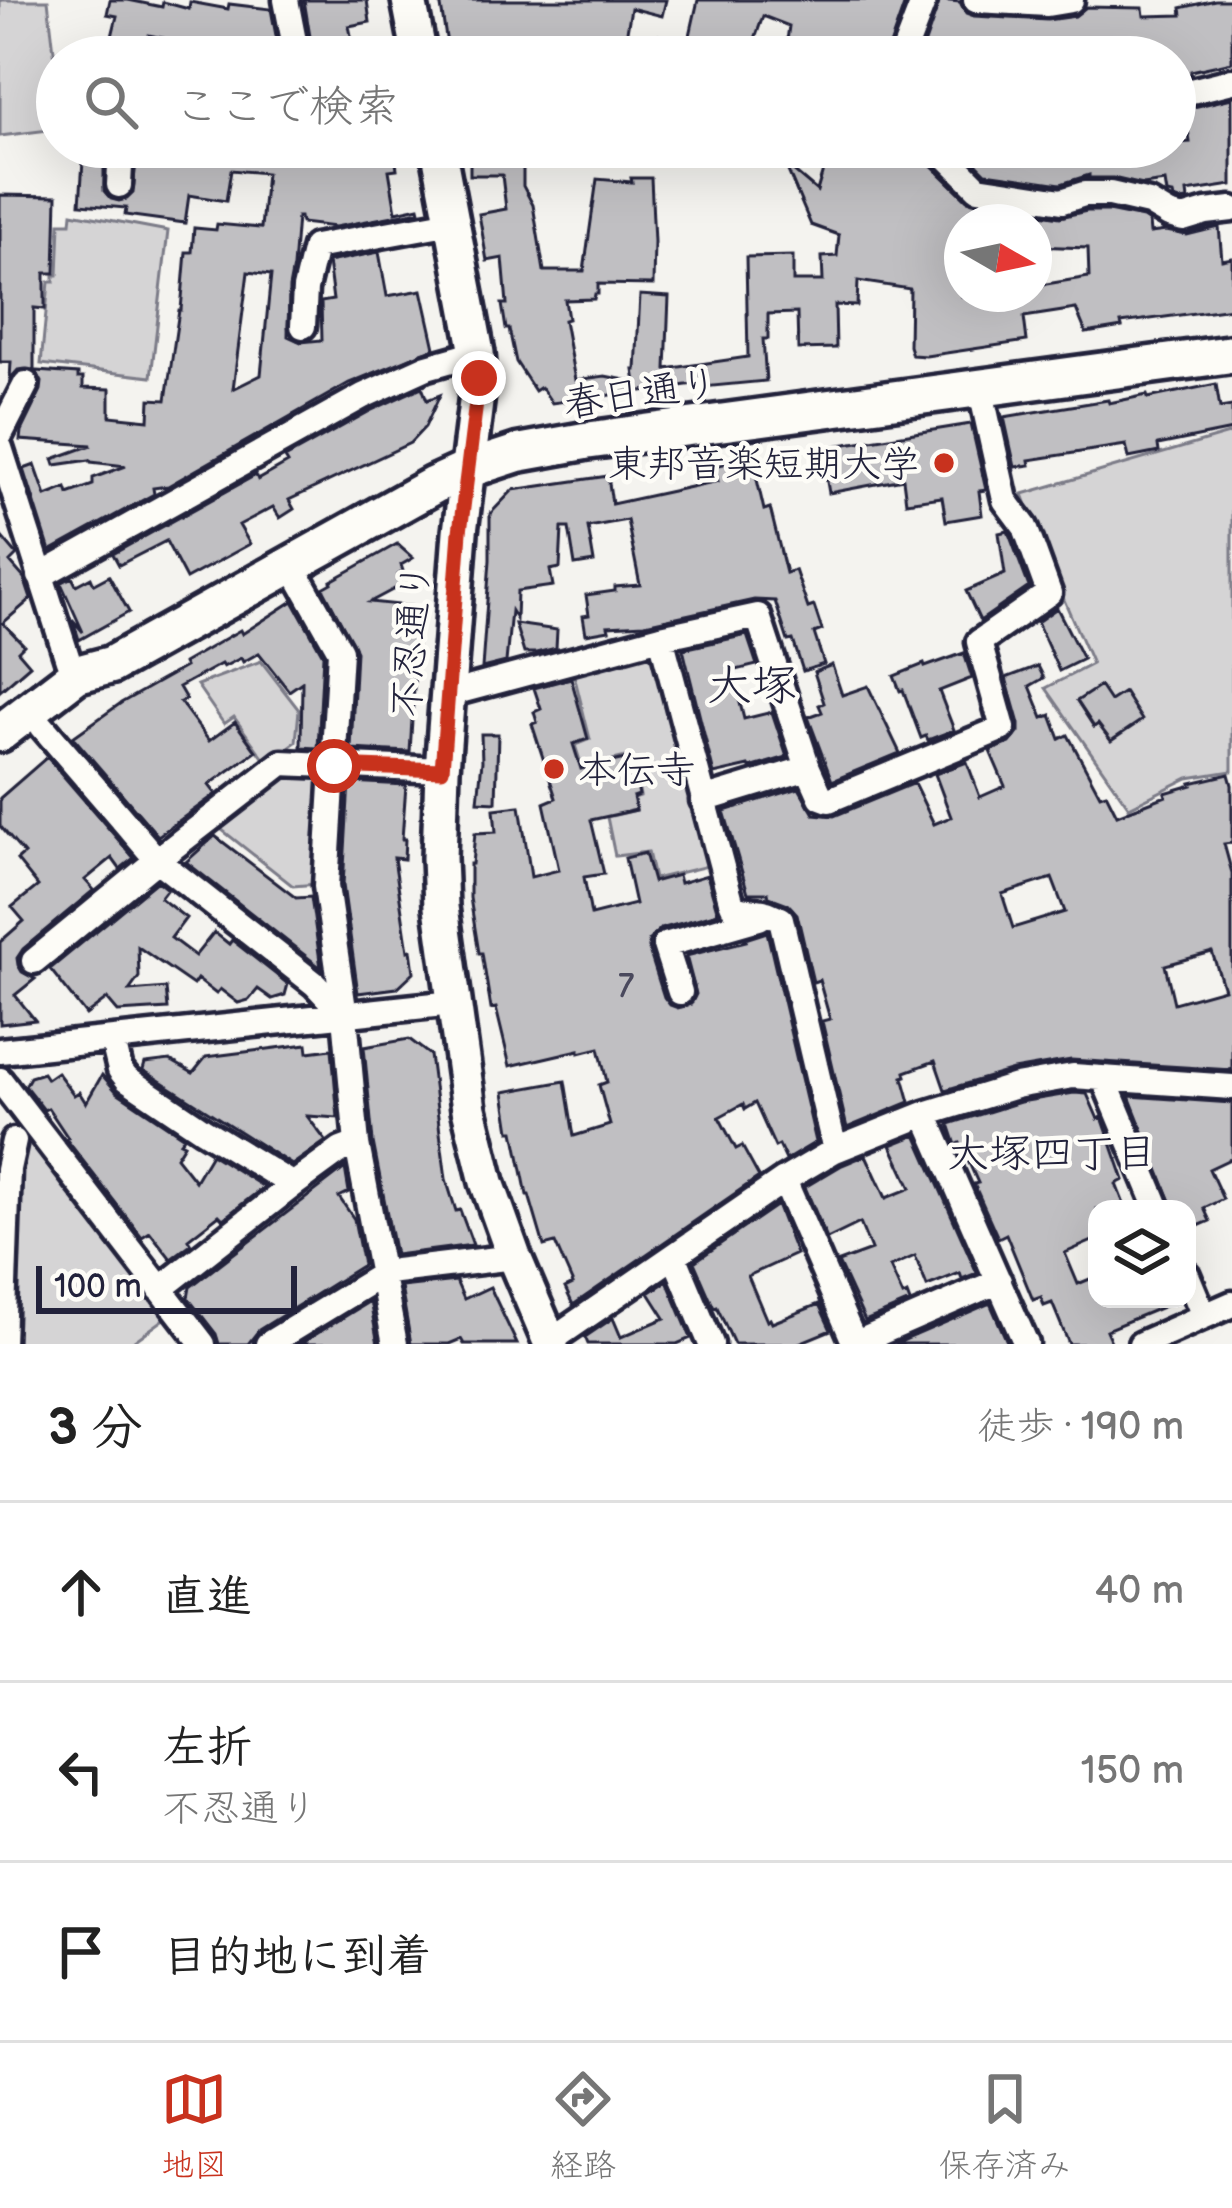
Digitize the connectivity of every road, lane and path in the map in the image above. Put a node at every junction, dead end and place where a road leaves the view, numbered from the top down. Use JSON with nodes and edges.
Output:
{"nodes":[{"id":1,"x":286,"y":0,"type":"edge"},
{"id":2,"x":410,"y":0,"type":"edge"},
{"id":3,"x":924,"y":0,"type":"edge"},
{"id":4,"x":976,"y":0,"type":"edge"},
{"id":5,"x":1071,"y":0,"type":"edge"},
{"id":6,"x":293,"y":36,"type":"edge"},
{"id":7,"x":416,"y":36,"type":"edge"},
{"id":8,"x":910,"y":36,"type":"edge"},
{"id":9,"x":1232,"y":81,"type":"edge"},
{"id":10,"x":1196,"y":90,"type":"edge"},
{"id":11,"x":120,"y":168,"type":"edge"},
{"id":12,"x":443,"y":168,"type":"edge"},
{"id":13,"x":957,"y":168,"type":"edge"},
{"id":14,"x":119,"y":184,"type":"dead end"},
{"id":15,"x":1232,"y":208,"type":"edge"},
{"id":16,"x":452,"y":222,"type":"junction"},
{"id":17,"x":303,"y":326,"type":"dead end"},
{"id":18,"x":477,"y":352,"type":"junction"},
{"id":19,"x":1232,"y":354,"type":"edge"},
{"id":20,"x":26,"y":384,"type":"dead end"},
{"id":21,"x":980,"y":387,"type":"junction"},
{"id":22,"x":0,"y":435,"type":"edge"},
{"id":23,"x":0,"y":448,"type":"edge"},
{"id":24,"x":469,"y":469,"type":"junction"},
{"id":25,"x":291,"y":564,"type":"junction"},
{"id":26,"x":40,"y":576,"type":"junction"},
{"id":27,"x":661,"y":637,"type":"junction"},
{"id":28,"x":94,"y":670,"type":"junction"},
{"id":29,"x":448,"y":694,"type":"junction"},
{"id":30,"x":42,"y":726,"type":"junction"},
{"id":31,"x":0,"y":733,"type":"edge"},
{"id":32,"x":0,"y":762,"type":"edge"},
{"id":33,"x":334,"y":766,"type":"junction"},
{"id":34,"x":808,"y":768,"type":"junction"},
{"id":35,"x":442,"y":770,"type":"junction"},
{"id":36,"x":703,"y":800,"type":"junction"},
{"id":37,"x":157,"y":860,"type":"junction"},
{"id":38,"x":766,"y":913,"type":"junction"},
{"id":39,"x":34,"y":961,"type":"dead end"},
{"id":40,"x":680,"y":992,"type":"dead end"},
{"id":41,"x":453,"y":1004,"type":"junction"},
{"id":42,"x":345,"y":1016,"type":"junction"},
{"id":43,"x":113,"y":1041,"type":"junction"},
{"id":44,"x":0,"y":1052,"type":"edge"},
{"id":45,"x":0,"y":1079,"type":"edge"},
{"id":46,"x":1106,"y":1079,"type":"junction"},
{"id":47,"x":1232,"y":1087,"type":"edge"},
{"id":48,"x":25,"y":1113,"type":"junction"},
{"id":49,"x":926,"y":1114,"type":"junction"},
{"id":50,"x":7,"y":1136,"type":"edge"},
{"id":51,"x":357,"y":1144,"type":"junction"},
{"id":52,"x":835,"y":1150,"type":"junction"},
{"id":53,"x":784,"y":1180,"type":"junction"},
{"id":54,"x":293,"y":1185,"type":"junction"},
{"id":55,"x":1154,"y":1200,"type":"edge"},
{"id":56,"x":514,"y":1258,"type":"junction"},
{"id":57,"x":675,"y":1258,"type":"junction"},
{"id":58,"x":381,"y":1276,"type":"junction"},
{"id":59,"x":999,"y":1281,"type":"junction"},
{"id":60,"x":160,"y":1289,"type":"junction"},
{"id":61,"x":1232,"y":1304,"type":"edge"},
{"id":62,"x":1198,"y":1328,"type":"edge"},
{"id":63,"x":551,"y":1342,"type":"edge"},
{"id":64,"x":2,"y":1344,"type":"edge"},
{"id":65,"x":202,"y":1344,"type":"edge"},
{"id":66,"x":268,"y":1344,"type":"edge"},
{"id":67,"x":395,"y":1344,"type":"edge"},
{"id":68,"x":711,"y":1344,"type":"edge"},
{"id":69,"x":854,"y":1344,"type":"edge"},
{"id":70,"x":1026,"y":1344,"type":"edge"},
{"id":71,"x":1141,"y":1344,"type":"edge"}],
"edges":[{"from":1,"to":6,"type":"street"},
{"from":2,"to":7,"type":"main road"},
{"from":3,"to":8,"type":"street"},
{"from":4,"to":5,"type":"street"},
{"from":9,"to":10,"type":"street"},
{"from":11,"to":14,"type":"street"},
{"from":12,"to":16,"type":"main road","name":"不忍通り"},
{"from":13,"to":15,"type":"street"},
{"from":16,"to":17,"type":"street"},
{"from":16,"to":18,"type":"main road","name":"不忍通り"},
{"from":18,"to":24,"type":"main road","name":"不忍通り"},
{"from":18,"to":26,"type":"street"},
{"from":19,"to":21,"type":"highway","name":"春日通り"},
{"from":20,"to":22,"type":"street"},
{"from":21,"to":24,"type":"highway","name":"春日通り"},
{"from":21,"to":34,"type":"street"},
{"from":23,"to":26,"type":"street"},
{"from":24,"to":25,"type":"highway","name":"春日通り"},
{"from":24,"to":29,"type":"main road","name":"不忍通り"},
{"from":25,"to":28,"type":"highway","name":"春日通り"},
{"from":25,"to":33,"type":"street"},
{"from":26,"to":28,"type":"street"},
{"from":27,"to":29,"type":"street"},
{"from":27,"to":34,"type":"street"},
{"from":27,"to":36,"type":"street"},
{"from":28,"to":30,"type":"highway","name":"春日通り"},
{"from":28,"to":31,"type":"highway","name":"春日通り"},
{"from":29,"to":35,"type":"main road","name":"不忍通り"},
{"from":30,"to":32,"type":"highway","name":"春日通り"},
{"from":30,"to":37,"type":"street"},
{"from":33,"to":35,"type":"street"},
{"from":33,"to":37,"type":"street"},
{"from":33,"to":42,"type":"street"},
{"from":34,"to":36,"type":"street"},
{"from":35,"to":41,"type":"main road","name":"不忍通り"},
{"from":36,"to":38,"type":"street"},
{"from":37,"to":39,"type":"street"},
{"from":37,"to":42,"type":"street"},
{"from":38,"to":40,"type":"street"},
{"from":38,"to":52,"type":"street"},
{"from":41,"to":42,"type":"street"},
{"from":41,"to":56,"type":"main road","name":"不忍通り"},
{"from":42,"to":43,"type":"street"},
{"from":42,"to":51,"type":"street"},
{"from":43,"to":44,"type":"street"},
{"from":43,"to":54,"type":"street"},
{"from":45,"to":48,"type":"street"},
{"from":46,"to":47,"type":"street"},
{"from":46,"to":49,"type":"street"},
{"from":46,"to":55,"type":"street"},
{"from":48,"to":50,"type":"street"},
{"from":48,"to":60,"type":"street"},
{"from":49,"to":52,"type":"street"},
{"from":49,"to":59,"type":"street"},
{"from":50,"to":64,"type":"street"},
{"from":51,"to":54,"type":"street"},
{"from":51,"to":58,"type":"street"},
{"from":52,"to":53,"type":"street"},
{"from":53,"to":57,"type":"street"},
{"from":53,"to":69,"type":"street"},
{"from":54,"to":60,"type":"street"},
{"from":56,"to":58,"type":"street"},
{"from":56,"to":63,"type":"main road","name":"不忍通り"},
{"from":57,"to":63,"type":"street"},
{"from":57,"to":68,"type":"street"},
{"from":58,"to":66,"type":"street"},
{"from":58,"to":67,"type":"street"},
{"from":59,"to":69,"type":"street"},
{"from":59,"to":70,"type":"street"},
{"from":60,"to":65,"type":"street"},
{"from":61,"to":62,"type":"street"},
{"from":62,"to":71,"type":"street"}]}
